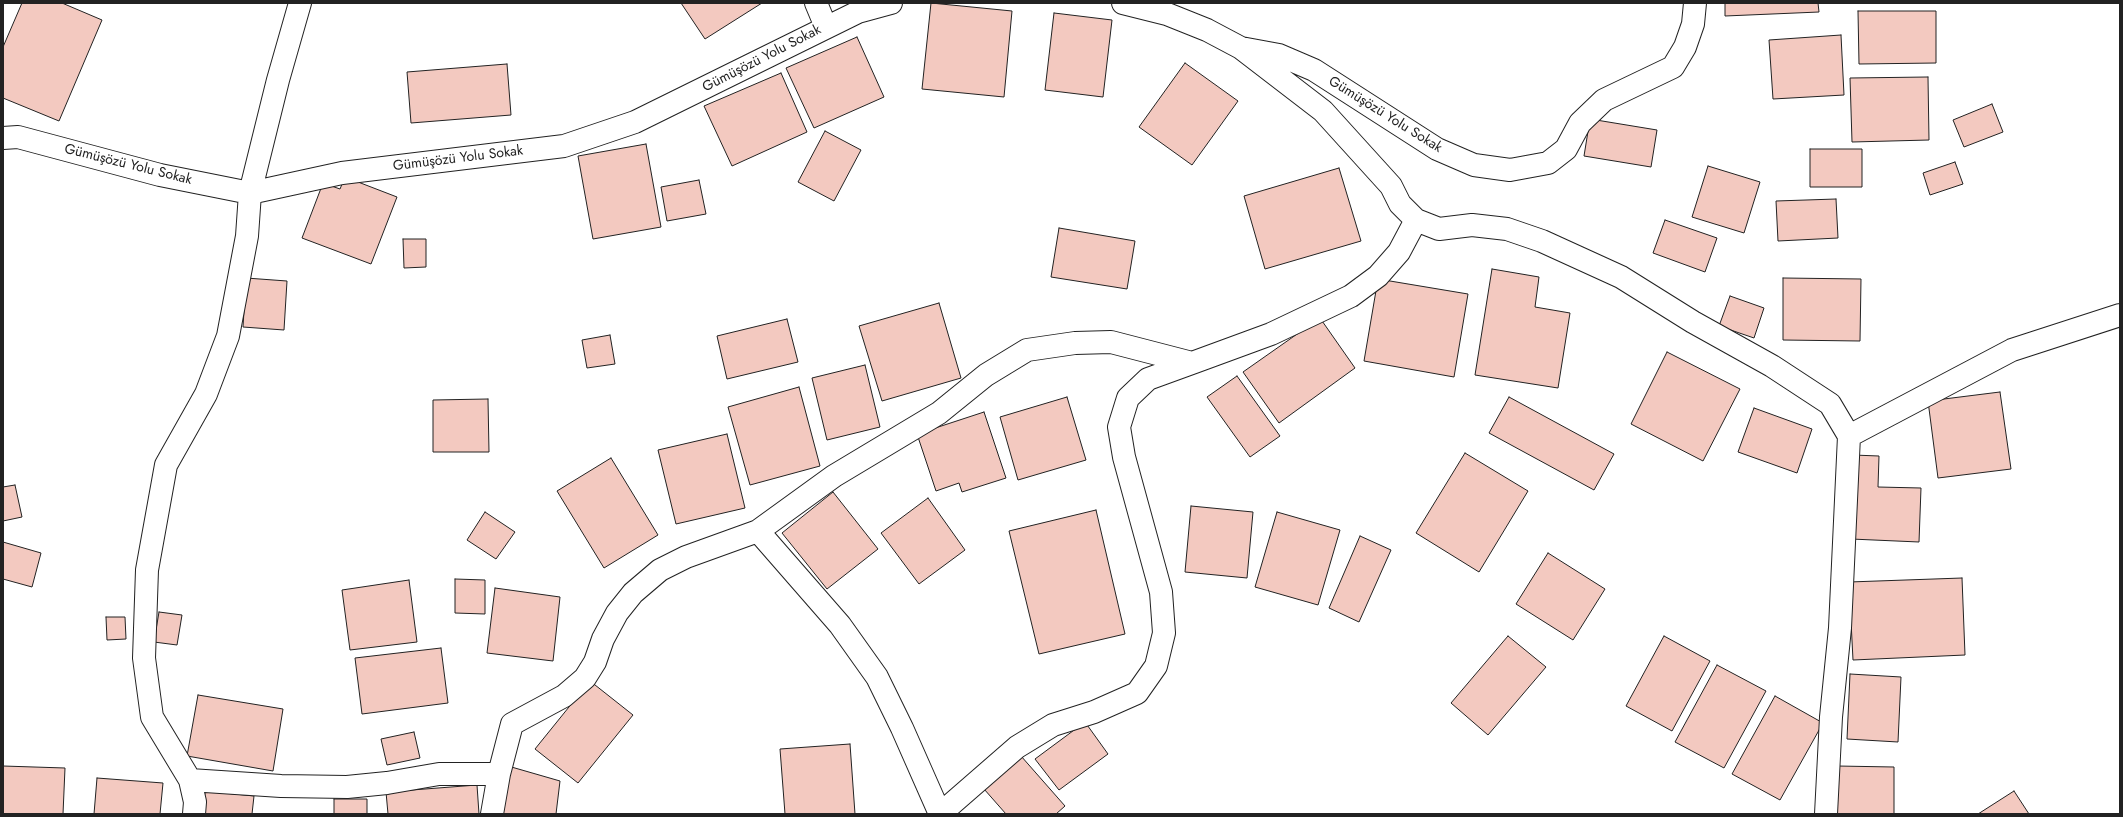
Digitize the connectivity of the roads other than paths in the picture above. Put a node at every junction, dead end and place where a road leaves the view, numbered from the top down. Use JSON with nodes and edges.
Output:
{"nodes":[{"id":1,"x":300,"y":3,"type":"edge"},
{"id":2,"x":816,"y":3,"type":"edge"},
{"id":3,"x":891,"y":3,"type":"edge"},
{"id":4,"x":1123,"y":3,"type":"edge"},
{"id":5,"x":1695,"y":3,"type":"edge"},
{"id":6,"x":826,"y":27,"type":"junction"},
{"id":7,"x":1241,"y":48,"type":"junction"},
{"id":8,"x":3,"y":138,"type":"edge"},
{"id":9,"x":250,"y":193,"type":"junction"},
{"id":10,"x":1416,"y":220,"type":"junction"},
{"id":11,"x":2120,"y":316,"type":"edge"},
{"id":12,"x":1192,"y":363,"type":"junction"},
{"id":13,"x":1849,"y":436,"type":"junction"},
{"id":14,"x":758,"y":531,"type":"junction"},
{"id":15,"x":499,"y":774,"type":"junction"},
{"id":16,"x":190,"y":780,"type":"junction"},
{"id":17,"x":194,"y":814,"type":"edge"},
{"id":18,"x":492,"y":814,"type":"edge"},
{"id":19,"x":940,"y":814,"type":"edge"},
{"id":20,"x":1826,"y":814,"type":"edge"}],
"edges":[{"from":1,"to":9,"type":"street"},
{"from":2,"to":6,"type":"street"},
{"from":3,"to":6,"type":"street","name":"Gümüşözü Yolu Sokak"},
{"from":4,"to":7,"type":"street","name":"Gümüşözü Yolu Sokak"},
{"from":5,"to":7,"type":"street","name":"Gümüşözü Yolu Sokak"},
{"from":6,"to":9,"type":"street","name":"Gümüşözü Yolu Sokak"},
{"from":7,"to":10,"type":"street"},
{"from":8,"to":9,"type":"street","name":"Gümüşözü Yolu Sokak"},
{"from":9,"to":16,"type":"street"},
{"from":10,"to":12,"type":"street"},
{"from":10,"to":13,"type":"street"},
{"from":11,"to":13,"type":"street"},
{"from":12,"to":14,"type":"street"},
{"from":12,"to":19,"type":"street"},
{"from":13,"to":20,"type":"street"},
{"from":14,"to":15,"type":"street"},
{"from":14,"to":19,"type":"street"},
{"from":15,"to":16,"type":"street"},
{"from":15,"to":18,"type":"street"},
{"from":16,"to":17,"type":"street"}]}
